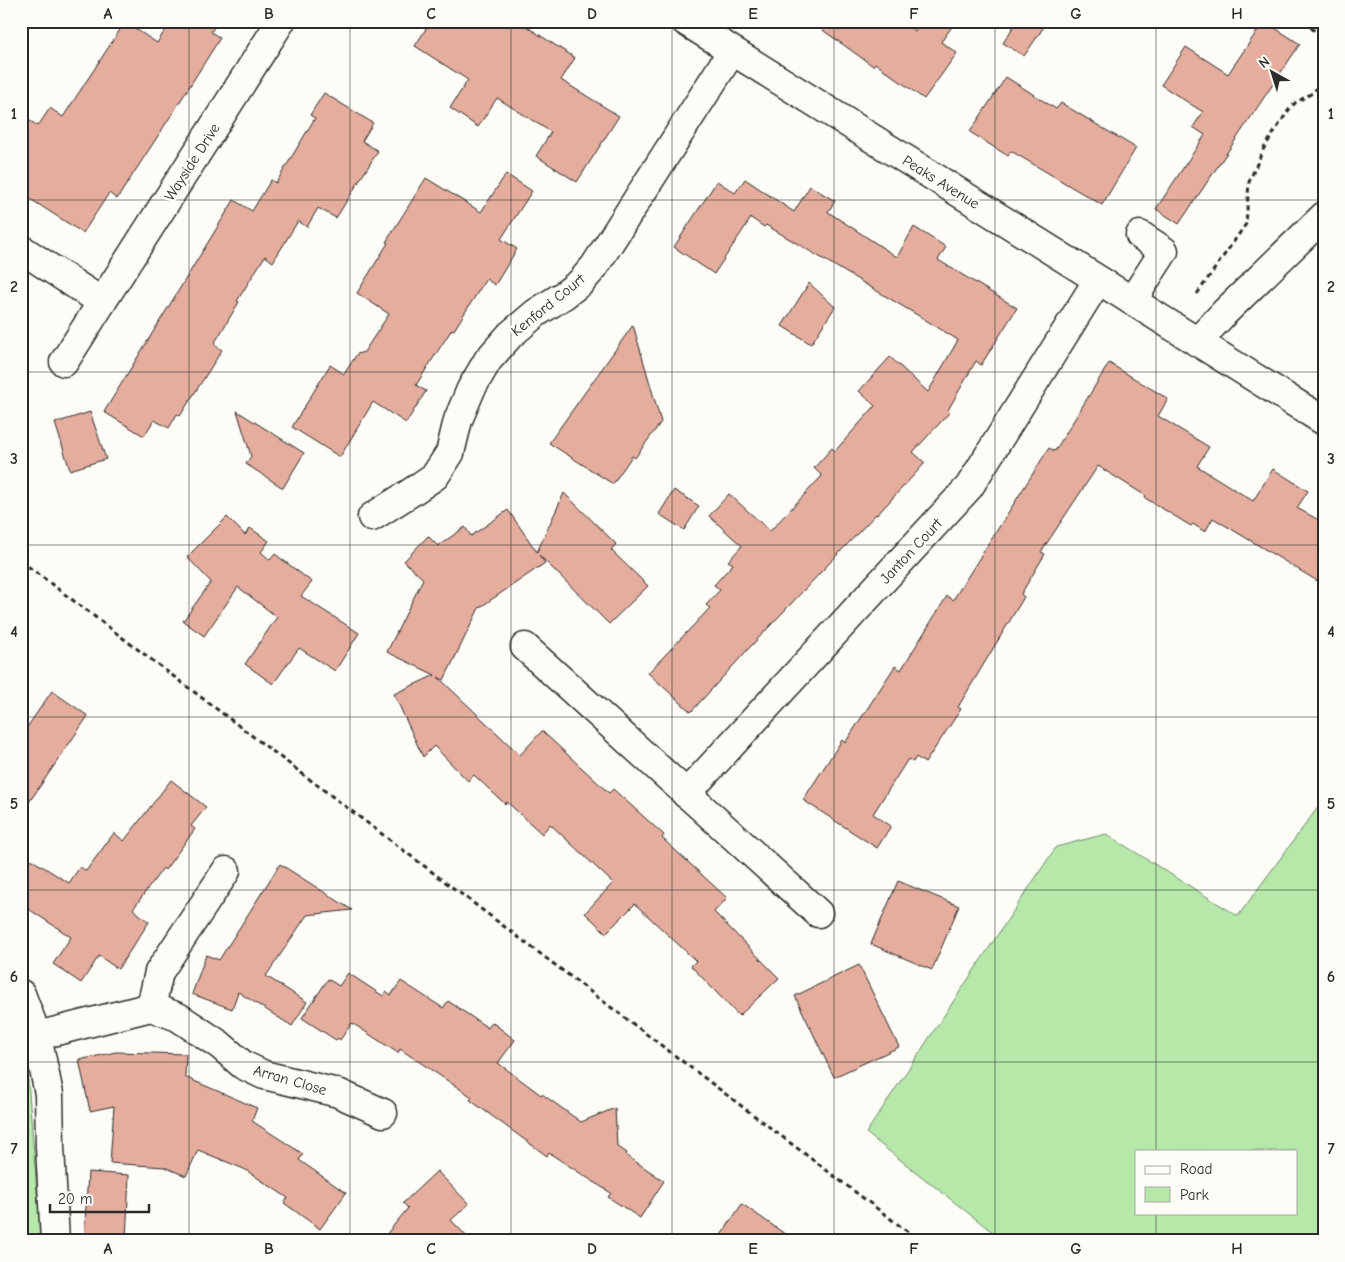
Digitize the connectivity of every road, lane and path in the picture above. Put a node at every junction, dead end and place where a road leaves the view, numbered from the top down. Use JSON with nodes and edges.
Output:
{"nodes":[{"id":1,"x":281,"y":21,"type":"edge"},
{"id":2,"x":685,"y":21,"type":"edge"},
{"id":3,"x":1304,"y":21,"type":"edge"},
{"id":4,"x":732,"y":51,"type":"junction"},
{"id":5,"x":1324,"y":54,"type":"edge"},
{"id":6,"x":1324,"y":74,"type":"edge"},
{"id":7,"x":1324,"y":216,"type":"edge"},
{"id":8,"x":1140,"y":236,"type":"dead end"},
{"id":9,"x":21,"y":249,"type":"edge"},
{"id":10,"x":1098,"y":280,"type":"junction"},
{"id":11,"x":1132,"y":301,"type":"junction"},
{"id":12,"x":102,"y":302,"type":"junction"},
{"id":13,"x":1174,"y":328,"type":"junction"},
{"id":14,"x":1197,"y":342,"type":"junction"},
{"id":15,"x":64,"y":362,"type":"dead end"},
{"id":16,"x":1324,"y":421,"type":"edge"},
{"id":17,"x":372,"y":517,"type":"dead end"},
{"id":18,"x":21,"y":560,"type":"edge"},
{"id":19,"x":525,"y":647,"type":"dead end"},
{"id":20,"x":686,"y":794,"type":"junction"},
{"id":21,"x":226,"y":871,"type":"dead end"},
{"id":22,"x":818,"y":913,"type":"dead end"},
{"id":23,"x":21,"y":994,"type":"edge"},
{"id":24,"x":151,"y":1007,"type":"junction"},
{"id":25,"x":37,"y":1036,"type":"junction"},
{"id":26,"x":383,"y":1113,"type":"dead end"},
{"id":27,"x":54,"y":1241,"type":"edge"},
{"id":28,"x":920,"y":1241,"type":"edge"}],
"edges":[{"from":1,"to":12,"type":"street","name":"Wayside Drive"},
{"from":2,"to":4,"type":"street","name":"Peaks Avenue"},
{"from":3,"to":5,"type":"path"},
{"from":4,"to":10,"type":"street","name":"Peaks Avenue"},
{"from":4,"to":17,"type":"street","name":"Kenford Court"},
{"from":6,"to":13,"type":"path"},
{"from":7,"to":14,"type":"street"},
{"from":8,"to":11,"type":"street"},
{"from":9,"to":12,"type":"street"},
{"from":10,"to":11,"type":"street","name":"Peaks Avenue"},
{"from":10,"to":20,"type":"street","name":"Janton Court"},
{"from":11,"to":13,"type":"street","name":"Peaks Avenue"},
{"from":12,"to":15,"type":"street","name":"Wayside Drive"},
{"from":13,"to":14,"type":"street","name":"Peaks Avenue"},
{"from":14,"to":16,"type":"street","name":"Peaks Avenue"},
{"from":18,"to":28,"type":"path"},
{"from":19,"to":20,"type":"street"},
{"from":20,"to":22,"type":"street"},
{"from":21,"to":24,"type":"street"},
{"from":23,"to":25,"type":"street"},
{"from":24,"to":25,"type":"street"},
{"from":24,"to":26,"type":"street","name":"Arran Close"},
{"from":25,"to":27,"type":"street"}]}
